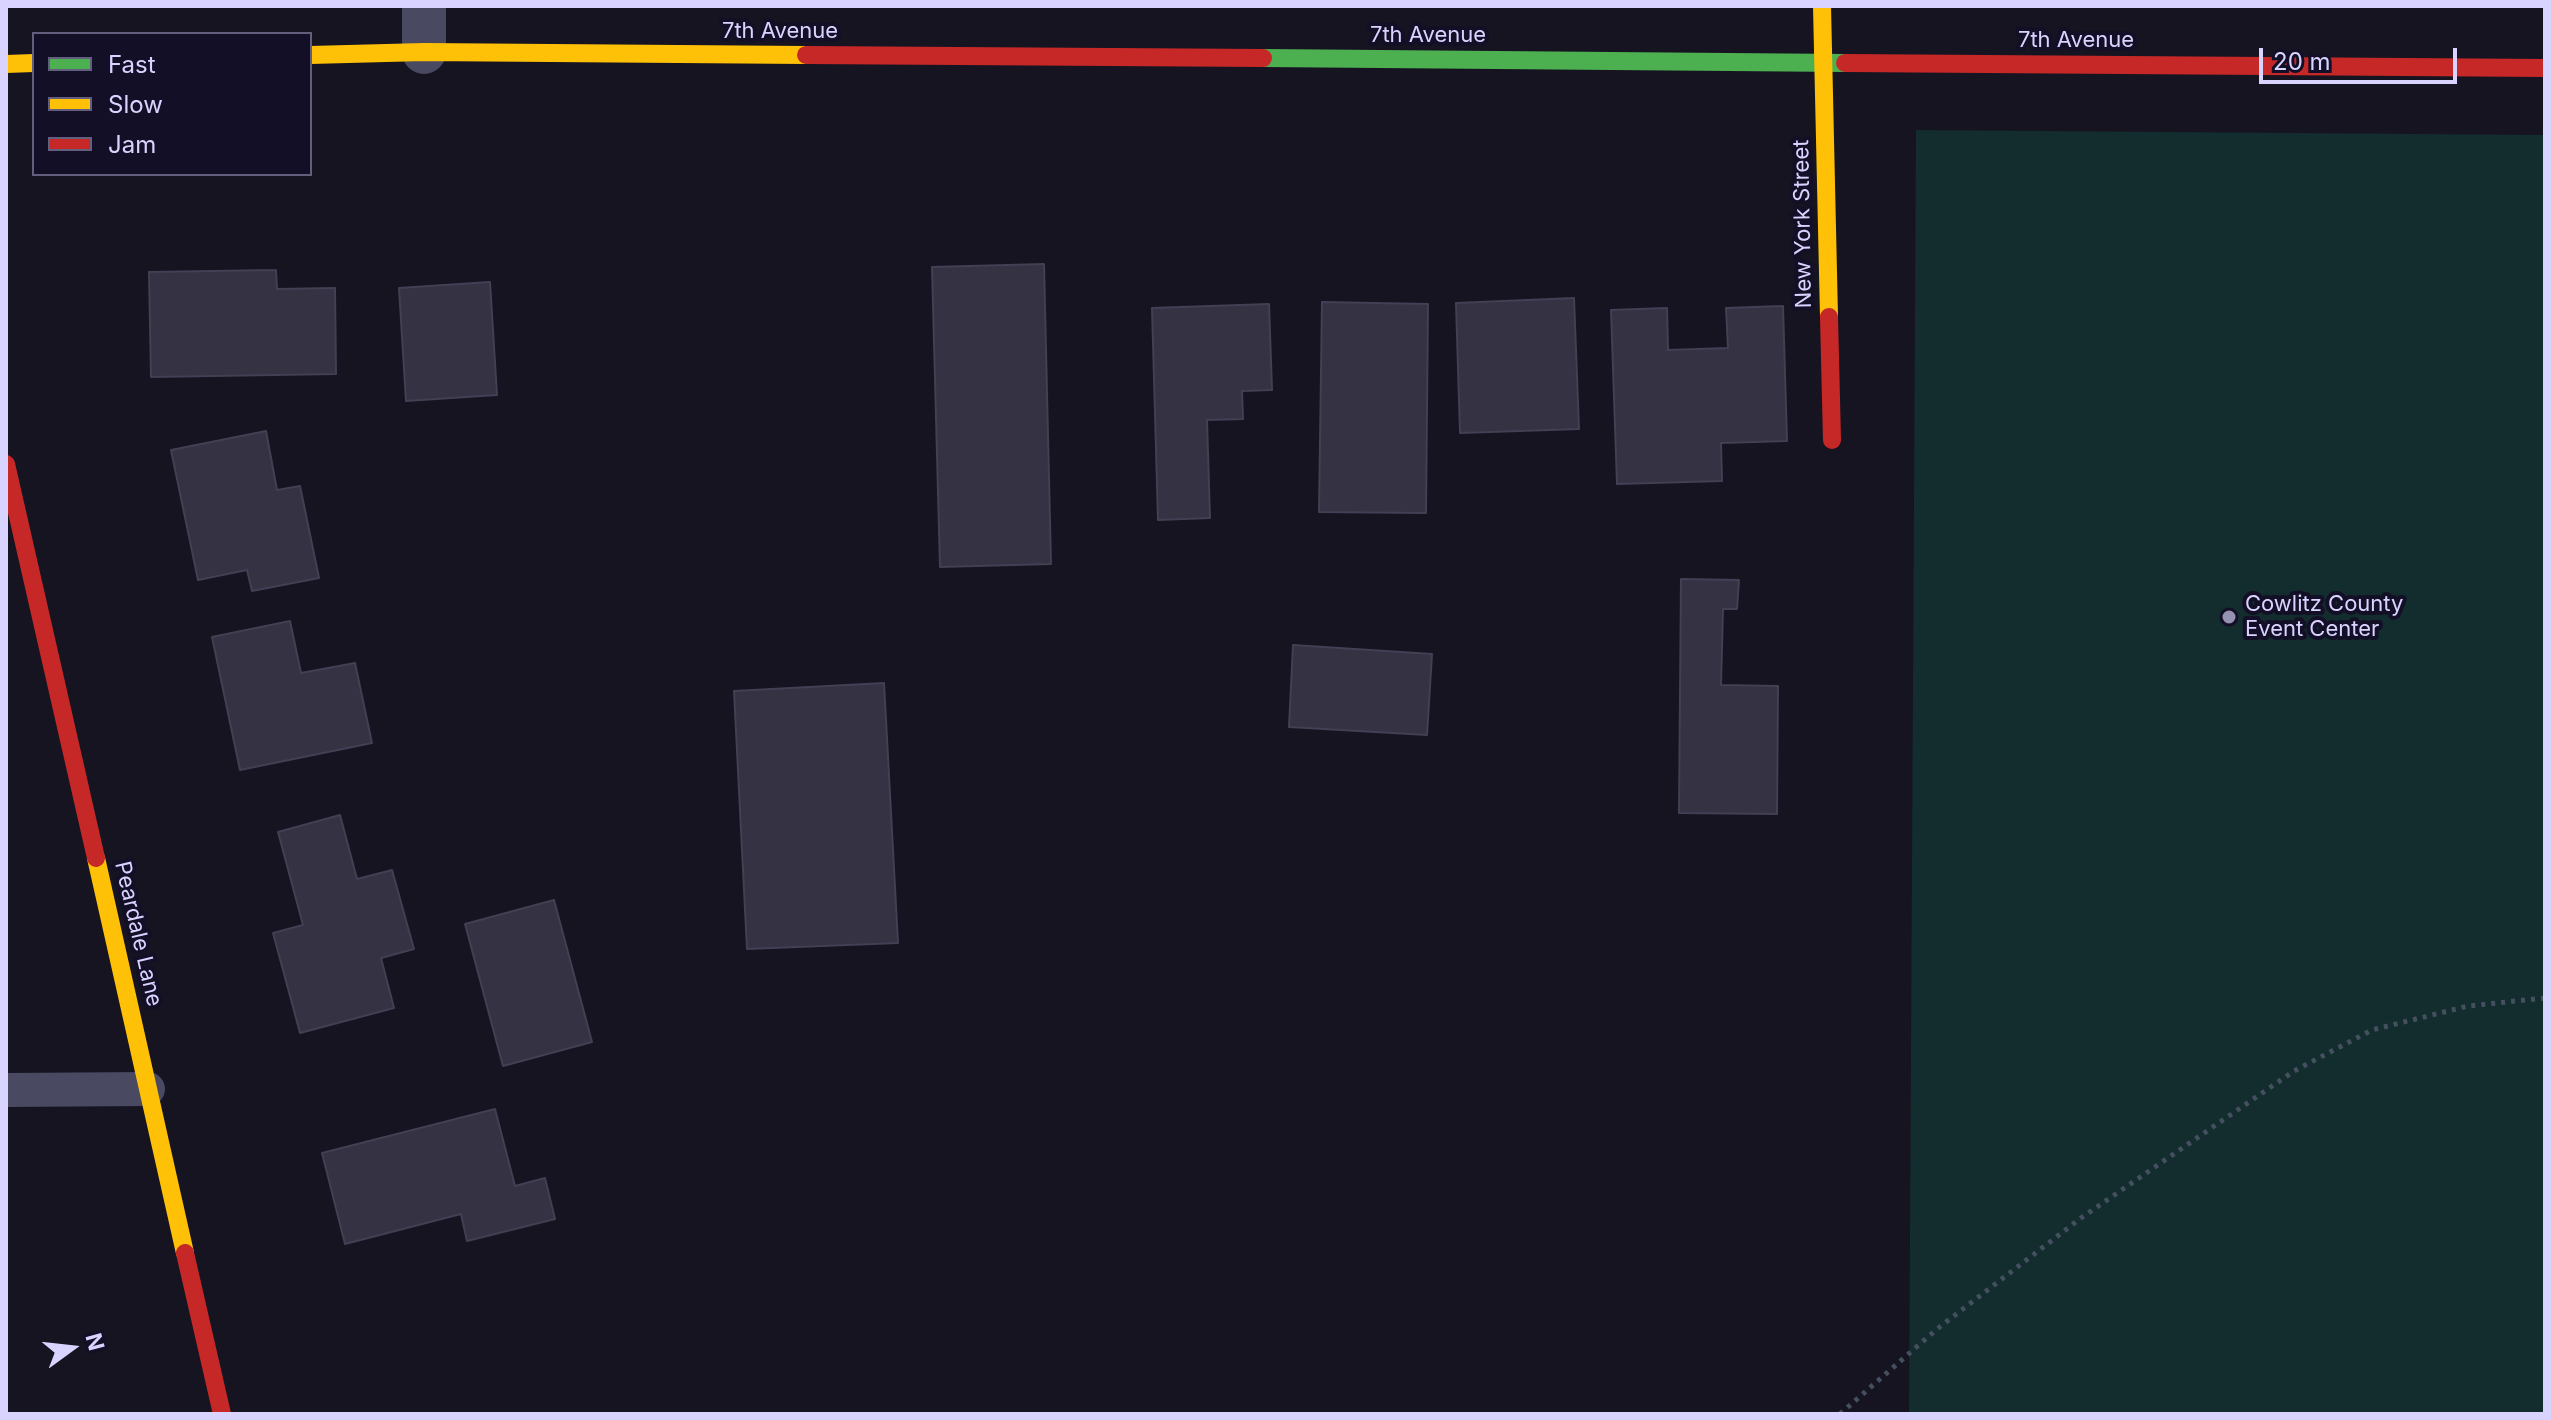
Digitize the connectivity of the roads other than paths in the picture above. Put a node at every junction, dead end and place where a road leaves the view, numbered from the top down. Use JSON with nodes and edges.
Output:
{"nodes":[{"id":1,"x":424,"y":6,"type":"edge"},
{"id":2,"x":1822,"y":6,"type":"edge"},
{"id":3,"x":424,"y":52,"type":"junction"},
{"id":4,"x":312,"y":55,"type":"edge"},
{"id":5,"x":1823,"y":62,"type":"junction"},
{"id":6,"x":32,"y":63,"type":"edge"},
{"id":7,"x":6,"y":64,"type":"edge"},
{"id":8,"x":2545,"y":68,"type":"edge"},
{"id":9,"x":1832,"y":440,"type":"dead end"},
{"id":10,"x":6,"y":464,"type":"edge"},
{"id":11,"x":148,"y":1089,"type":"junction"},
{"id":12,"x":6,"y":1090,"type":"edge"},
{"id":13,"x":222,"y":1414,"type":"edge"}],
"edges":[{"from":1,"to":3,"type":"street"},
{"from":2,"to":5,"type":"street","name":"New York Street"},
{"from":3,"to":4,"type":"street","name":"7th Avenue"},
{"from":3,"to":5,"type":"street","name":"7th Avenue"},
{"from":5,"to":8,"type":"street","name":"7th Avenue"},
{"from":5,"to":9,"type":"street","name":"New York Street"},
{"from":6,"to":7,"type":"street"},
{"from":10,"to":11,"type":"street","name":"Peardale Lane"},
{"from":11,"to":12,"type":"lane"},
{"from":11,"to":13,"type":"street","name":"Peardale Lane"}]}
